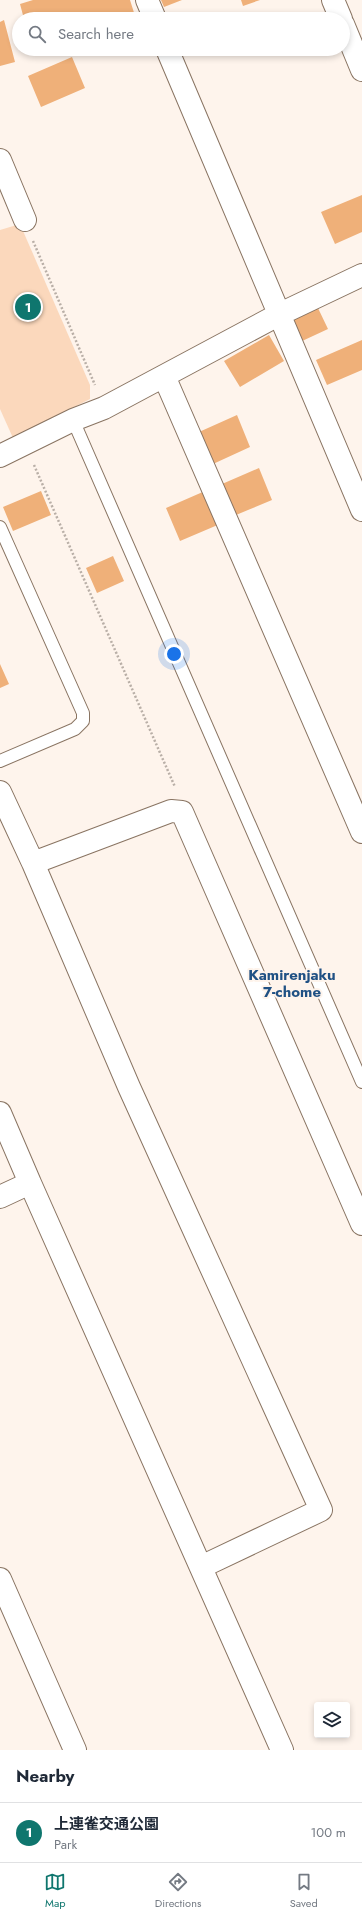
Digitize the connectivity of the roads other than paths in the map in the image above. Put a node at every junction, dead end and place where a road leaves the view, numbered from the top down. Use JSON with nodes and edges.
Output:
{"nodes":[{"id":1,"x":147,"y":0,"type":"edge"},
{"id":2,"x":333,"y":0,"type":"edge"},
{"id":3,"x":152,"y":12,"type":"edge"},
{"id":4,"x":338,"y":12,"type":"edge"},
{"id":5,"x":350,"y":41,"type":"edge"},
{"id":6,"x":170,"y":56,"type":"edge"},
{"id":7,"x":362,"y":70,"type":"edge"},
{"id":8,"x":0,"y":160,"type":"edge"},
{"id":9,"x":24,"y":220,"type":"road end"},
{"id":10,"x":362,"y":275,"type":"edge"},
{"id":11,"x":278,"y":315,"type":"junction"},
{"id":12,"x":164,"y":376,"type":"junction"},
{"id":13,"x":73,"y":420,"type":"junction"},
{"id":14,"x":0,"y":456,"type":"edge"},
{"id":15,"x":362,"y":510,"type":"edge"},
{"id":16,"x":0,"y":526,"type":"edge"},
{"id":17,"x":0,"y":761,"type":"edge"},
{"id":18,"x":0,"y":792,"type":"edge"},
{"id":19,"x":362,"y":832,"type":"edge"},
{"id":20,"x":33,"y":863,"type":"junction"},
{"id":21,"x":362,"y":1082,"type":"edge"},
{"id":22,"x":0,"y":1113,"type":"edge"},
{"id":23,"x":30,"y":1183,"type":"junction"},
{"id":24,"x":0,"y":1197,"type":"edge"},
{"id":25,"x":362,"y":1224,"type":"edge"},
{"id":26,"x":201,"y":1567,"type":"junction"},
{"id":27,"x":0,"y":1579,"type":"edge"},
{"id":28,"x":75,"y":1750,"type":"edge"},
{"id":29,"x":282,"y":1750,"type":"edge"}],
"edges":[{"from":1,"to":3,"type":"street"},
{"from":2,"to":4,"type":"street"},
{"from":5,"to":7,"type":"street"},
{"from":6,"to":11,"type":"street"},
{"from":8,"to":9,"type":"street"},
{"from":10,"to":11,"type":"street"},
{"from":11,"to":12,"type":"street"},
{"from":11,"to":15,"type":"street"},
{"from":12,"to":13,"type":"street"},
{"from":12,"to":19,"type":"street"},
{"from":13,"to":14,"type":"street"},
{"from":13,"to":21,"type":"lane"},
{"from":16,"to":17,"type":"lane"},
{"from":18,"to":20,"type":"street"},
{"from":20,"to":25,"type":"street"},
{"from":20,"to":26,"type":"street"},
{"from":22,"to":23,"type":"street"},
{"from":23,"to":24,"type":"street"},
{"from":23,"to":26,"type":"street"},
{"from":26,"to":29,"type":"street"},
{"from":27,"to":28,"type":"street"}]}
